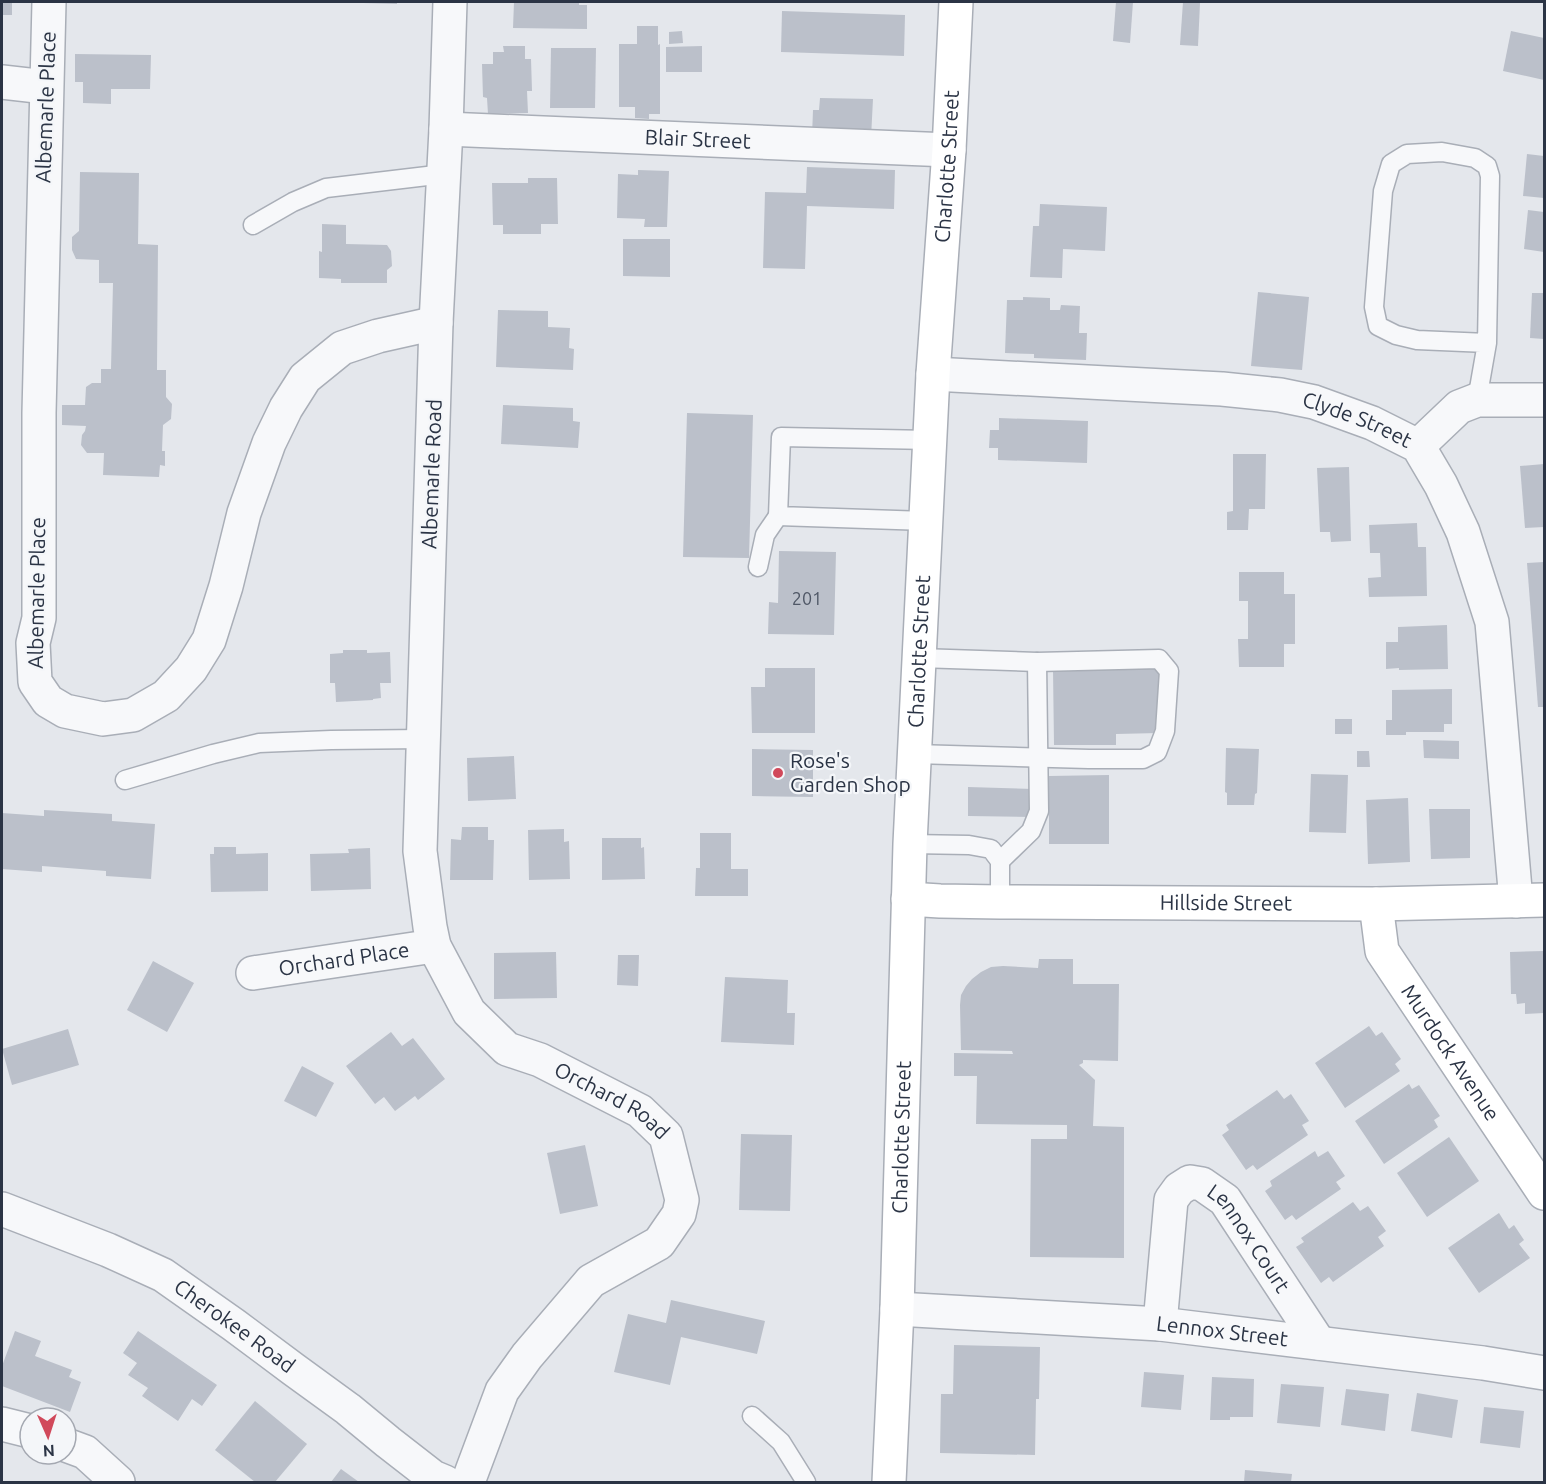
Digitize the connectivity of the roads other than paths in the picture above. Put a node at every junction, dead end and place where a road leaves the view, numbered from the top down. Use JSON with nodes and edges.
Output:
{"nodes":[{"id":1,"x":50,"y":2,"type":"edge"},
{"id":2,"x":450,"y":2,"type":"edge"},
{"id":3,"x":956,"y":2,"type":"edge"},
{"id":4,"x":2,"y":82,"type":"edge"},
{"id":5,"x":46,"y":87,"type":"junction"},
{"id":6,"x":446,"y":129,"type":"junction"},
{"id":7,"x":949,"y":150,"type":"junction"},
{"id":8,"x":444,"y":174,"type":"junction"},
{"id":9,"x":253,"y":225,"type":"dead end"},
{"id":10,"x":436,"y":323,"type":"junction"},
{"id":11,"x":1487,"y":343,"type":"junction"},
{"id":12,"x":933,"y":374,"type":"junction"},
{"id":13,"x":1477,"y":400,"type":"junction"},
{"id":14,"x":1545,"y":400,"type":"edge"},
{"id":15,"x":930,"y":440,"type":"junction"},
{"id":16,"x":1418,"y":446,"type":"junction"},
{"id":17,"x":778,"y":516,"type":"junction"},
{"id":18,"x":926,"y":520,"type":"junction"},
{"id":19,"x":758,"y":567,"type":"dead end"},
{"id":20,"x":919,"y":658,"type":"junction"},
{"id":21,"x":1037,"y":662,"type":"junction"},
{"id":22,"x":423,"y":739,"type":"junction"},
{"id":23,"x":915,"y":754,"type":"junction"},
{"id":24,"x":1038,"y":758,"type":"junction"},
{"id":25,"x":125,"y":780,"type":"dead end"},
{"id":26,"x":910,"y":844,"type":"junction"},
{"id":27,"x":1000,"y":861,"type":"junction"},
{"id":28,"x":908,"y":899,"type":"junction"},
{"id":29,"x":1530,"y":901,"type":"edge"},
{"id":30,"x":1000,"y":902,"type":"junction"},
{"id":31,"x":1376,"y":904,"type":"junction"},
{"id":32,"x":434,"y":946,"type":"junction"},
{"id":33,"x":253,"y":973,"type":"dead end"},
{"id":34,"x":1545,"y":1193,"type":"edge"},
{"id":35,"x":2,"y":1209,"type":"edge"},
{"id":36,"x":897,"y":1309,"type":"junction"},
{"id":37,"x":1160,"y":1324,"type":"junction"},
{"id":38,"x":1318,"y":1343,"type":"junction"},
{"id":39,"x":1545,"y":1373,"type":"edge"},
{"id":40,"x":752,"y":1416,"type":"dead end"},
{"id":41,"x":2,"y":1424,"type":"edge"},
{"id":42,"x":18,"y":1428,"type":"edge"},
{"id":43,"x":78,"y":1449,"type":"edge"},
{"id":44,"x":436,"y":1481,"type":"edge"},
{"id":45,"x":118,"y":1482,"type":"edge"},
{"id":46,"x":468,"y":1482,"type":"edge"},
{"id":47,"x":806,"y":1482,"type":"edge"},
{"id":48,"x":889,"y":1482,"type":"edge"}],
"edges":[{"from":1,"to":5,"type":"street","name":"Albemarle Place"},
{"from":2,"to":6,"type":"street","name":"Albemarle Road"},
{"from":3,"to":7,"type":"street","name":"Charlotte Street"},
{"from":4,"to":5,"type":"street"},
{"from":5,"to":10,"type":"street","name":"Albemarle Place"},
{"from":6,"to":7,"type":"street","name":"Blair Street"},
{"from":6,"to":8,"type":"street","name":"Albemarle Road"},
{"from":7,"to":12,"type":"street","name":"Charlotte Street"},
{"from":8,"to":9,"type":"lane"},
{"from":8,"to":10,"type":"street","name":"Albemarle Road"},
{"from":10,"to":22,"type":"street","name":"Albemarle Road"},
{"from":11,"to":11,"type":"lane"},
{"from":11,"to":13,"type":"lane"},
{"from":12,"to":15,"type":"street","name":"Charlotte Street"},
{"from":12,"to":16,"type":"street","name":"Clyde Street"},
{"from":13,"to":14,"type":"street"},
{"from":13,"to":16,"type":"street"},
{"from":15,"to":17,"type":"lane"},
{"from":15,"to":18,"type":"street","name":"Charlotte Street"},
{"from":16,"to":29,"type":"street","name":"Clyde Street"},
{"from":17,"to":18,"type":"lane"},
{"from":17,"to":19,"type":"lane"},
{"from":18,"to":20,"type":"street","name":"Charlotte Street"},
{"from":20,"to":21,"type":"lane"},
{"from":20,"to":23,"type":"street","name":"Charlotte Street"},
{"from":21,"to":24,"type":"lane"},
{"from":21,"to":24,"type":"lane"},
{"from":22,"to":25,"type":"lane"},
{"from":22,"to":32,"type":"street","name":"Albemarle Road"},
{"from":23,"to":24,"type":"lane"},
{"from":23,"to":26,"type":"street","name":"Charlotte Street"},
{"from":24,"to":27,"type":"lane"},
{"from":26,"to":27,"type":"lane"},
{"from":26,"to":28,"type":"street","name":"Charlotte Street"},
{"from":27,"to":30,"type":"lane"},
{"from":28,"to":30,"type":"street","name":"Hillside Street"},
{"from":28,"to":36,"type":"street","name":"Charlotte Street"},
{"from":29,"to":31,"type":"street","name":"Hillside Street"},
{"from":30,"to":31,"type":"street","name":"Hillside Street"},
{"from":31,"to":34,"type":"street","name":"Murdock Avenue"},
{"from":32,"to":33,"type":"street","name":"Orchard Place"},
{"from":32,"to":46,"type":"street","name":"Orchard Road"},
{"from":35,"to":44,"type":"street","name":"Cherokee Road"},
{"from":36,"to":37,"type":"street","name":"Lennox Street"},
{"from":36,"to":48,"type":"street","name":"Charlotte Street"},
{"from":37,"to":38,"type":"street","name":"Lennox Street"},
{"from":37,"to":38,"type":"street","name":"Lennox Court"},
{"from":38,"to":39,"type":"street","name":"Lennox Street"},
{"from":40,"to":47,"type":"lane"},
{"from":41,"to":42,"type":"street"},
{"from":43,"to":45,"type":"street"}]}
